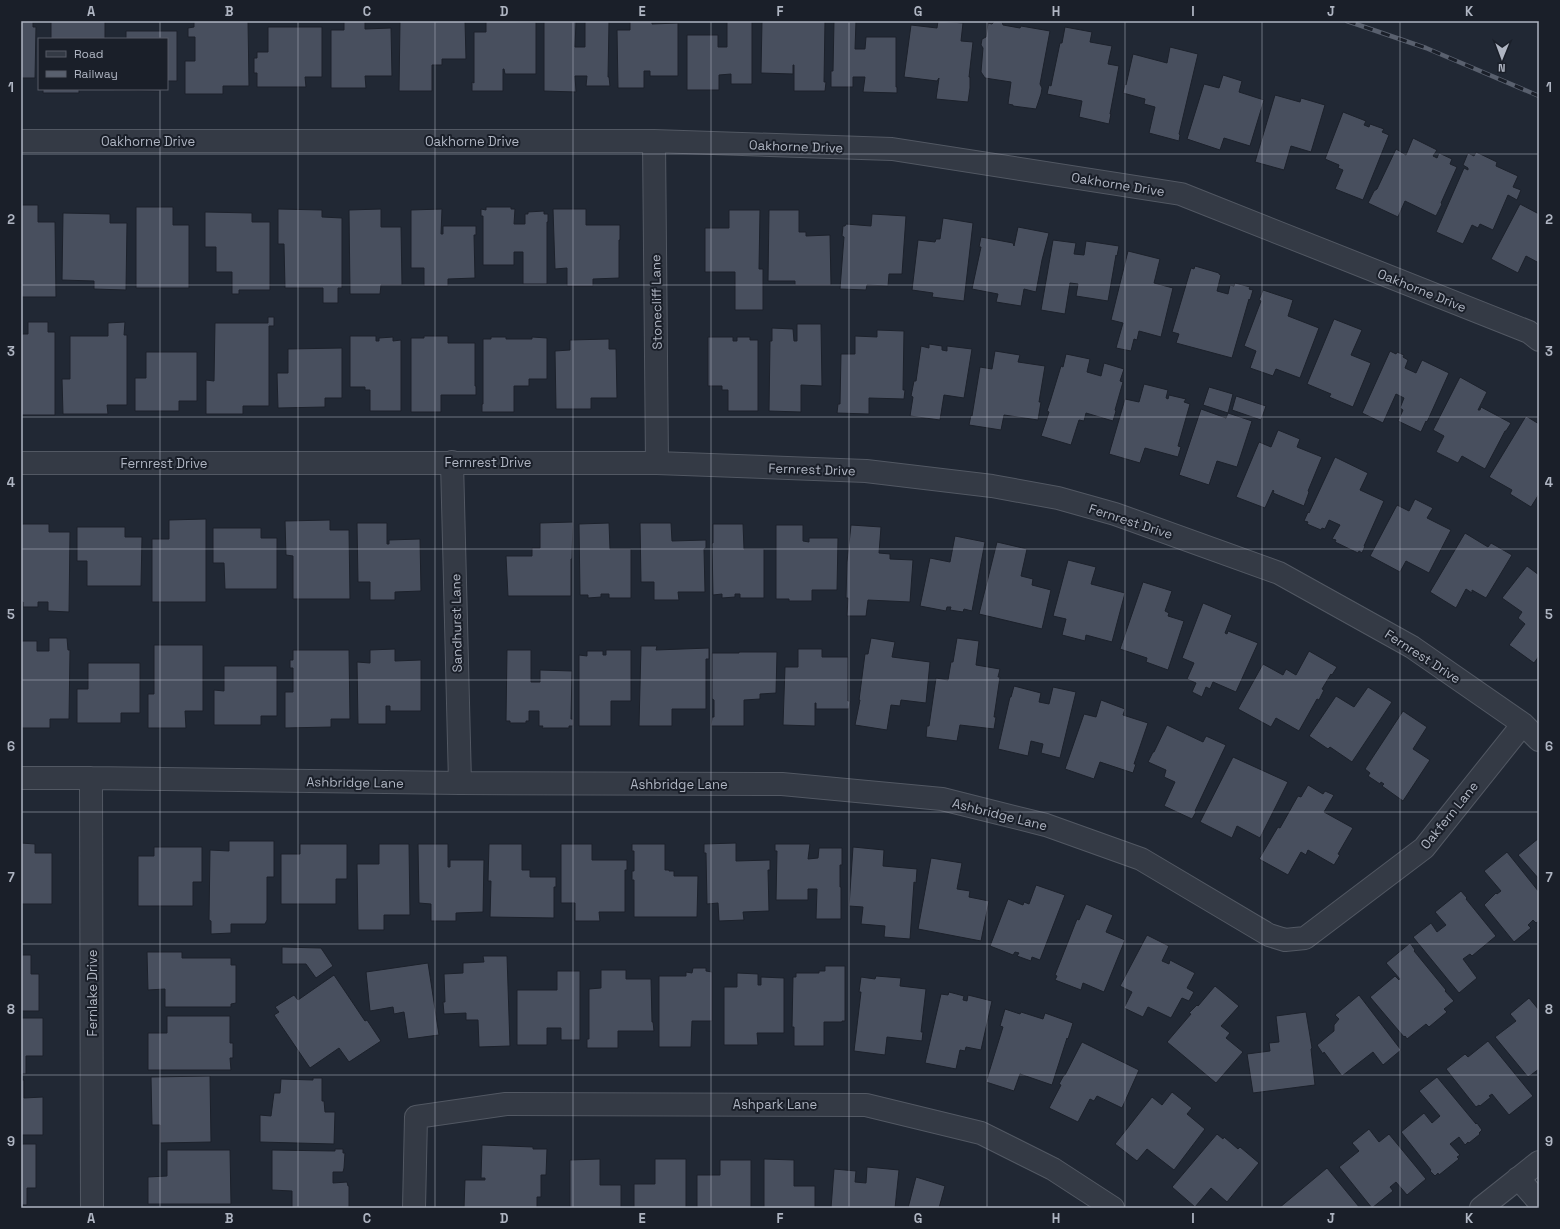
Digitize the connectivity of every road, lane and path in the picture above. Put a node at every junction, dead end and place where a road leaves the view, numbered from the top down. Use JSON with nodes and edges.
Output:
{"nodes":[{"id":1,"x":21,"y":141,"type":"edge"},
{"id":2,"x":654,"y":141,"type":"junction"},
{"id":3,"x":1539,"y":340,"type":"edge"},
{"id":4,"x":452,"y":462,"type":"junction"},
{"id":5,"x":658,"y":462,"type":"junction"},
{"id":6,"x":21,"y":463,"type":"edge"},
{"id":7,"x":1523,"y":724,"type":"junction"},
{"id":8,"x":1539,"y":740,"type":"edge"},
{"id":9,"x":21,"y":778,"type":"edge"},
{"id":10,"x":91,"y":778,"type":"junction"},
{"id":11,"x":460,"y":783,"type":"junction"},
{"id":12,"x":1305,"y":938,"type":"joint"},
{"id":13,"x":1539,"y":1162,"type":"edge"},
{"id":14,"x":1518,"y":1178,"type":"junction"},
{"id":15,"x":1539,"y":1202,"type":"edge"},
{"id":16,"x":92,"y":1208,"type":"edge"},
{"id":17,"x":414,"y":1208,"type":"edge"},
{"id":18,"x":1112,"y":1208,"type":"edge"},
{"id":19,"x":1481,"y":1208,"type":"edge"}],
"edges":[{"from":1,"to":2,"type":"street","name":"Oakhorne Drive"},
{"from":2,"to":3,"type":"street","name":"Oakhorne Drive"},
{"from":2,"to":5,"type":"street","name":"Stonecliff Lane"},
{"from":4,"to":5,"type":"street","name":"Fernrest Drive"},
{"from":4,"to":6,"type":"street","name":"Fernrest Drive"},
{"from":4,"to":11,"type":"street","name":"Sandhurst Lane"},
{"from":5,"to":7,"type":"street","name":"Fernrest Drive"},
{"from":7,"to":8,"type":"street","name":"Fernrest Drive"},
{"from":7,"to":12,"type":"street","name":"Oakfern Lane"},
{"from":9,"to":10,"type":"street","name":"Ashbridge Lane"},
{"from":10,"to":11,"type":"street","name":"Ashbridge Lane"},
{"from":10,"to":16,"type":"street","name":"Fernlake Drive"},
{"from":11,"to":12,"type":"street","name":"Ashbridge Lane"},
{"from":13,"to":14,"type":"street"},
{"from":14,"to":15,"type":"street"},
{"from":14,"to":19,"type":"street"},
{"from":17,"to":18,"type":"street","name":"Ashpark Lane"}]}
